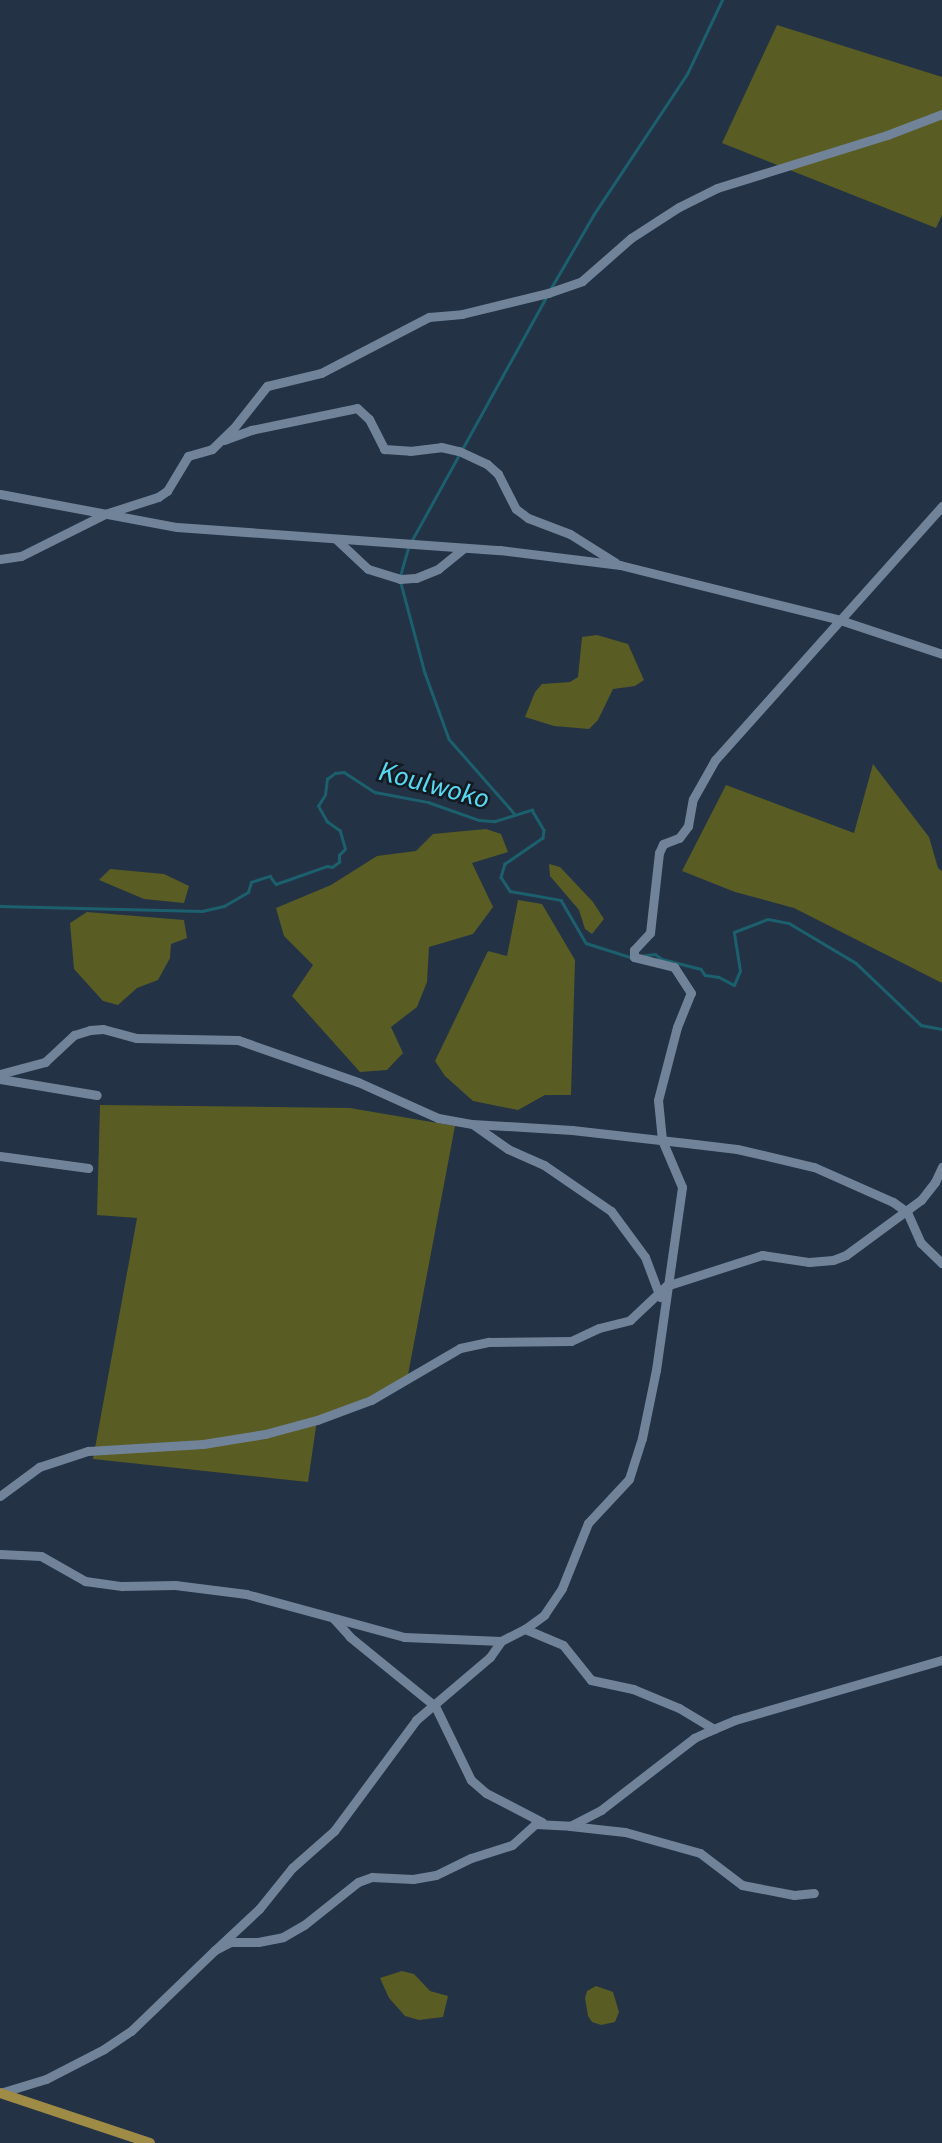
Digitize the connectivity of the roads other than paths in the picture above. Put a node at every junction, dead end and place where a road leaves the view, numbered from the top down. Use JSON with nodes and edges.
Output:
{"nodes":[{"id":1,"x":942,"y":114,"type":"edge"},
{"id":2,"x":219,"y":442,"type":"junction"},
{"id":3,"x":0,"y":494,"type":"edge"},
{"id":4,"x":942,"y":506,"type":"edge"},
{"id":5,"x":105,"y":514,"type":"junction"},
{"id":6,"x":337,"y":540,"type":"junction"},
{"id":7,"x":464,"y":548,"type":"junction"},
{"id":8,"x":0,"y":559,"type":"edge"},
{"id":9,"x":620,"y":565,"type":"junction"},
{"id":10,"x":840,"y":620,"type":"junction"},
{"id":11,"x":942,"y":654,"type":"edge"},
{"id":12,"x":0,"y":1076,"type":"edge"},
{"id":13,"x":97,"y":1095,"type":"dead end"},
{"id":14,"x":472,"y":1124,"type":"junction"},
{"id":15,"x":662,"y":1140,"type":"junction"},
{"id":16,"x":0,"y":1156,"type":"edge"},
{"id":17,"x":942,"y":1167,"type":"edge"},
{"id":18,"x":89,"y":1168,"type":"dead end"},
{"id":19,"x":907,"y":1212,"type":"junction"},
{"id":20,"x":942,"y":1263,"type":"edge"},
{"id":21,"x":662,"y":1289,"type":"junction"},
{"id":22,"x":0,"y":1496,"type":"edge"},
{"id":23,"x":0,"y":1554,"type":"edge"},
{"id":24,"x":334,"y":1619,"type":"junction"},
{"id":25,"x":525,"y":1629,"type":"junction"},
{"id":26,"x":501,"y":1641,"type":"junction"},
{"id":27,"x":942,"y":1660,"type":"edge"},
{"id":28,"x":433,"y":1704,"type":"junction"},
{"id":29,"x":714,"y":1729,"type":"junction"},
{"id":30,"x":542,"y":1822,"type":"junction"},
{"id":31,"x":570,"y":1826,"type":"junction"},
{"id":32,"x":814,"y":1893,"type":"dead end"},
{"id":33,"x":215,"y":1950,"type":"junction"},
{"id":34,"x":0,"y":2093,"type":"edge"},
{"id":35,"x":150,"y":2143,"type":"edge"}],
"edges":[{"from":1,"to":2,"type":"street"},
{"from":2,"to":5,"type":"street"},
{"from":2,"to":9,"type":"street"},
{"from":3,"to":5,"type":"street"},
{"from":4,"to":10,"type":"street"},
{"from":5,"to":6,"type":"street"},
{"from":5,"to":8,"type":"street"},
{"from":6,"to":7,"type":"street"},
{"from":6,"to":7,"type":"street"},
{"from":7,"to":9,"type":"street"},
{"from":9,"to":10,"type":"street"},
{"from":10,"to":11,"type":"street"},
{"from":10,"to":15,"type":"street"},
{"from":12,"to":13,"type":"street"},
{"from":12,"to":14,"type":"street"},
{"from":14,"to":15,"type":"street"},
{"from":14,"to":21,"type":"street"},
{"from":15,"to":19,"type":"street"},
{"from":15,"to":21,"type":"street"},
{"from":16,"to":18,"type":"street"},
{"from":17,"to":19,"type":"street"},
{"from":19,"to":20,"type":"street"},
{"from":19,"to":21,"type":"street"},
{"from":21,"to":22,"type":"street"},
{"from":21,"to":25,"type":"street"},
{"from":23,"to":24,"type":"street"},
{"from":24,"to":26,"type":"street"},
{"from":24,"to":28,"type":"street"},
{"from":25,"to":26,"type":"street"},
{"from":25,"to":29,"type":"street"},
{"from":26,"to":28,"type":"street"},
{"from":27,"to":29,"type":"street"},
{"from":28,"to":30,"type":"street"},
{"from":28,"to":33,"type":"street"},
{"from":29,"to":31,"type":"street"},
{"from":30,"to":31,"type":"street"},
{"from":30,"to":33,"type":"street"},
{"from":31,"to":32,"type":"street"},
{"from":33,"to":34,"type":"street"},
{"from":34,"to":35,"type":"main road"}]}
